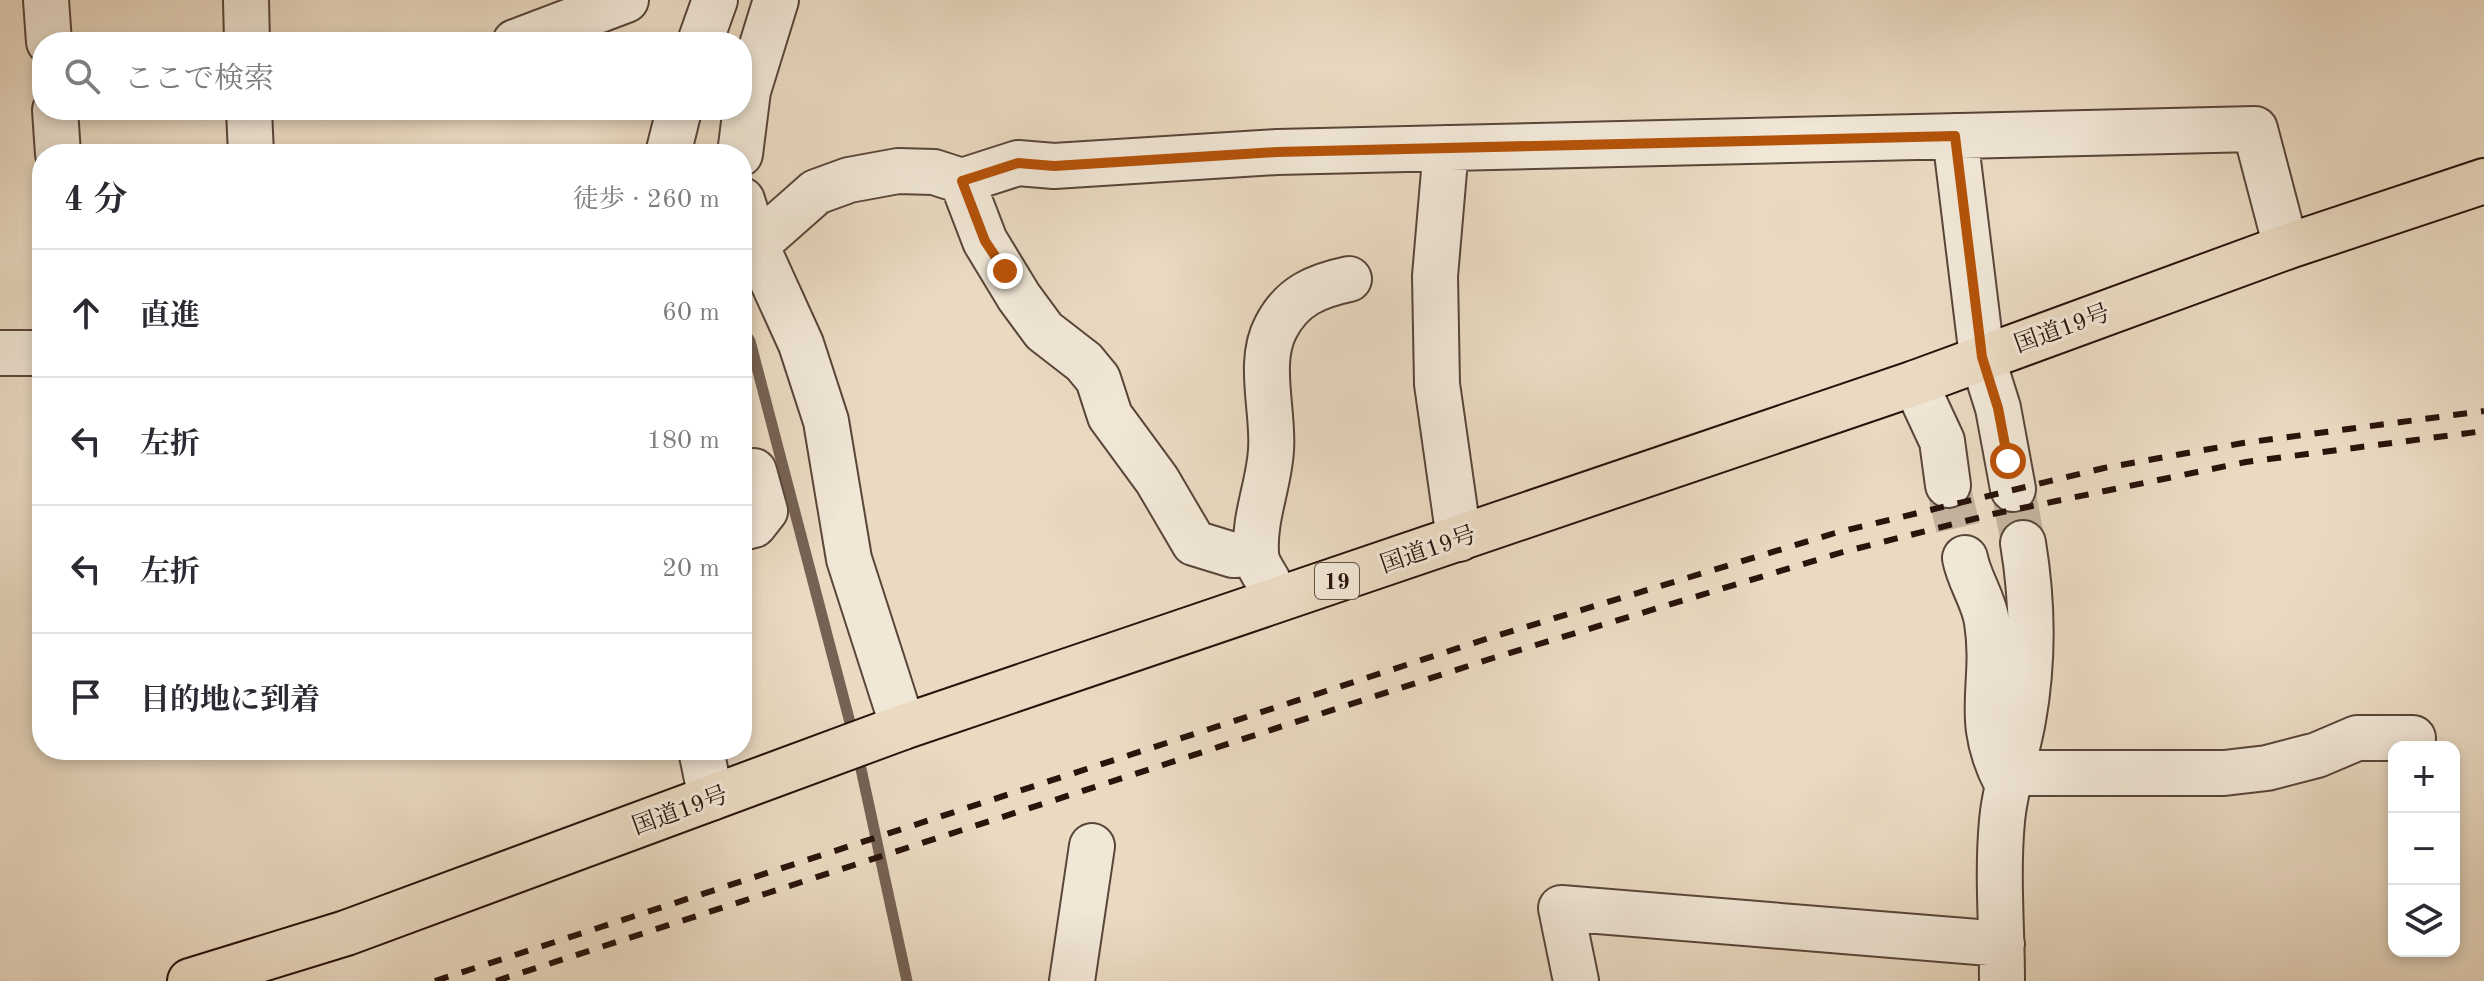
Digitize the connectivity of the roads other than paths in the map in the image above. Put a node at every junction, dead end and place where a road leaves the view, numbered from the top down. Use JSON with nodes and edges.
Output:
{"nodes":[{"id":1,"x":46,"y":0,"type":"edge"},
{"id":2,"x":246,"y":0,"type":"edge"},
{"id":3,"x":626,"y":0,"type":"edge"},
{"id":4,"x":715,"y":0,"type":"edge"},
{"id":5,"x":776,"y":0,"type":"edge"},
{"id":6,"x":48,"y":32,"type":"edge"},
{"id":7,"x":247,"y":32,"type":"edge"},
{"id":8,"x":541,"y":32,"type":"edge"},
{"id":9,"x":704,"y":32,"type":"edge"},
{"id":10,"x":752,"y":78,"type":"edge"},
{"id":11,"x":56,"y":120,"type":"edge"},
{"id":12,"x":249,"y":120,"type":"edge"},
{"id":13,"x":676,"y":120,"type":"edge"},
{"id":14,"x":744,"y":120,"type":"edge"},
{"id":15,"x":1955,"y":136,"type":"junction"},
{"id":16,"x":57,"y":144,"type":"edge"},
{"id":17,"x":251,"y":144,"type":"edge"},
{"id":18,"x":670,"y":144,"type":"edge"},
{"id":19,"x":741,"y":144,"type":"edge"},
{"id":20,"x":1446,"y":148,"type":"junction"},
{"id":21,"x":962,"y":181,"type":"junction"},
{"id":22,"x":2484,"y":181,"type":"edge"},
{"id":23,"x":752,"y":243,"type":"edge"},
{"id":24,"x":2286,"y":247,"type":"junction"},
{"id":25,"x":752,"y":251,"type":"edge"},
{"id":26,"x":1349,"y":279,"type":"dead end"},
{"id":27,"x":0,"y":353,"type":"edge"},
{"id":28,"x":32,"y":353,"type":"edge"},
{"id":29,"x":1982,"y":357,"type":"junction"},
{"id":30,"x":1915,"y":383,"type":"junction"},
{"id":31,"x":754,"y":471,"type":"dead end"},
{"id":32,"x":1948,"y":485,"type":"tunnel mouth"},
{"id":33,"x":2013,"y":489,"type":"tunnel mouth"},
{"id":34,"x":752,"y":526,"type":"edge"},
{"id":35,"x":1459,"y":539,"type":"junction"},
{"id":36,"x":2023,"y":543,"type":"tunnel mouth"},
{"id":37,"x":1256,"y":554,"type":"junction"},
{"id":38,"x":1965,"y":558,"type":"tunnel mouth"},
{"id":39,"x":1279,"y":600,"type":"junction"},
{"id":40,"x":903,"y":727,"type":"junction"},
{"id":41,"x":2413,"y":738,"type":"dead end"},
{"id":42,"x":703,"y":760,"type":"edge"},
{"id":43,"x":2008,"y":778,"type":"junction"},
{"id":44,"x":711,"y":798,"type":"junction"},
{"id":45,"x":1092,"y":846,"type":"dead end"},
{"id":46,"x":2002,"y":962,"type":"edge"},
{"id":47,"x":190,"y":981,"type":"edge"},
{"id":48,"x":1072,"y":981,"type":"edge"},
{"id":49,"x":1576,"y":981,"type":"edge"}],
"edges":[{"from":1,"to":6,"type":"street"},
{"from":2,"to":7,"type":"street"},
{"from":3,"to":8,"type":"street"},
{"from":4,"to":9,"type":"street"},
{"from":5,"to":10,"type":"street"},
{"from":11,"to":16,"type":"street"},
{"from":12,"to":17,"type":"street"},
{"from":13,"to":18,"type":"street"},
{"from":14,"to":19,"type":"street"},
{"from":15,"to":20,"type":"street"},
{"from":15,"to":24,"type":"street"},
{"from":15,"to":29,"type":"street"},
{"from":20,"to":21,"type":"street"},
{"from":20,"to":35,"type":"street"},
{"from":21,"to":23,"type":"street"},
{"from":21,"to":37,"type":"street"},
{"from":22,"to":24,"type":"highway","name":"国道19号","number":"19"},
{"from":24,"to":29,"type":"highway","name":"国道19号","number":"19"},
{"from":25,"to":40,"type":"street"},
{"from":26,"to":37,"type":"street"},
{"from":27,"to":28,"type":"street"},
{"from":29,"to":30,"type":"highway","name":"国道19号","number":"19"},
{"from":29,"to":33,"type":"street"},
{"from":30,"to":32,"type":"street"},
{"from":30,"to":35,"type":"highway","name":"国道19号","number":"19"},
{"from":31,"to":34,"type":"street"},
{"from":35,"to":39,"type":"highway","name":"国道19号","number":"19"},
{"from":36,"to":43,"type":"street"},
{"from":37,"to":39,"type":"street"},
{"from":38,"to":43,"type":"street"},
{"from":39,"to":40,"type":"highway","name":"国道19号","number":"19"},
{"from":40,"to":44,"type":"highway","name":"国道19号","number":"19"},
{"from":41,"to":43,"type":"street"},
{"from":42,"to":44,"type":"street"},
{"from":43,"to":46,"type":"street"},
{"from":44,"to":47,"type":"highway","name":"国道19号","number":"19"},
{"from":45,"to":48,"type":"street"},
{"from":46,"to":49,"type":"street"}]}
